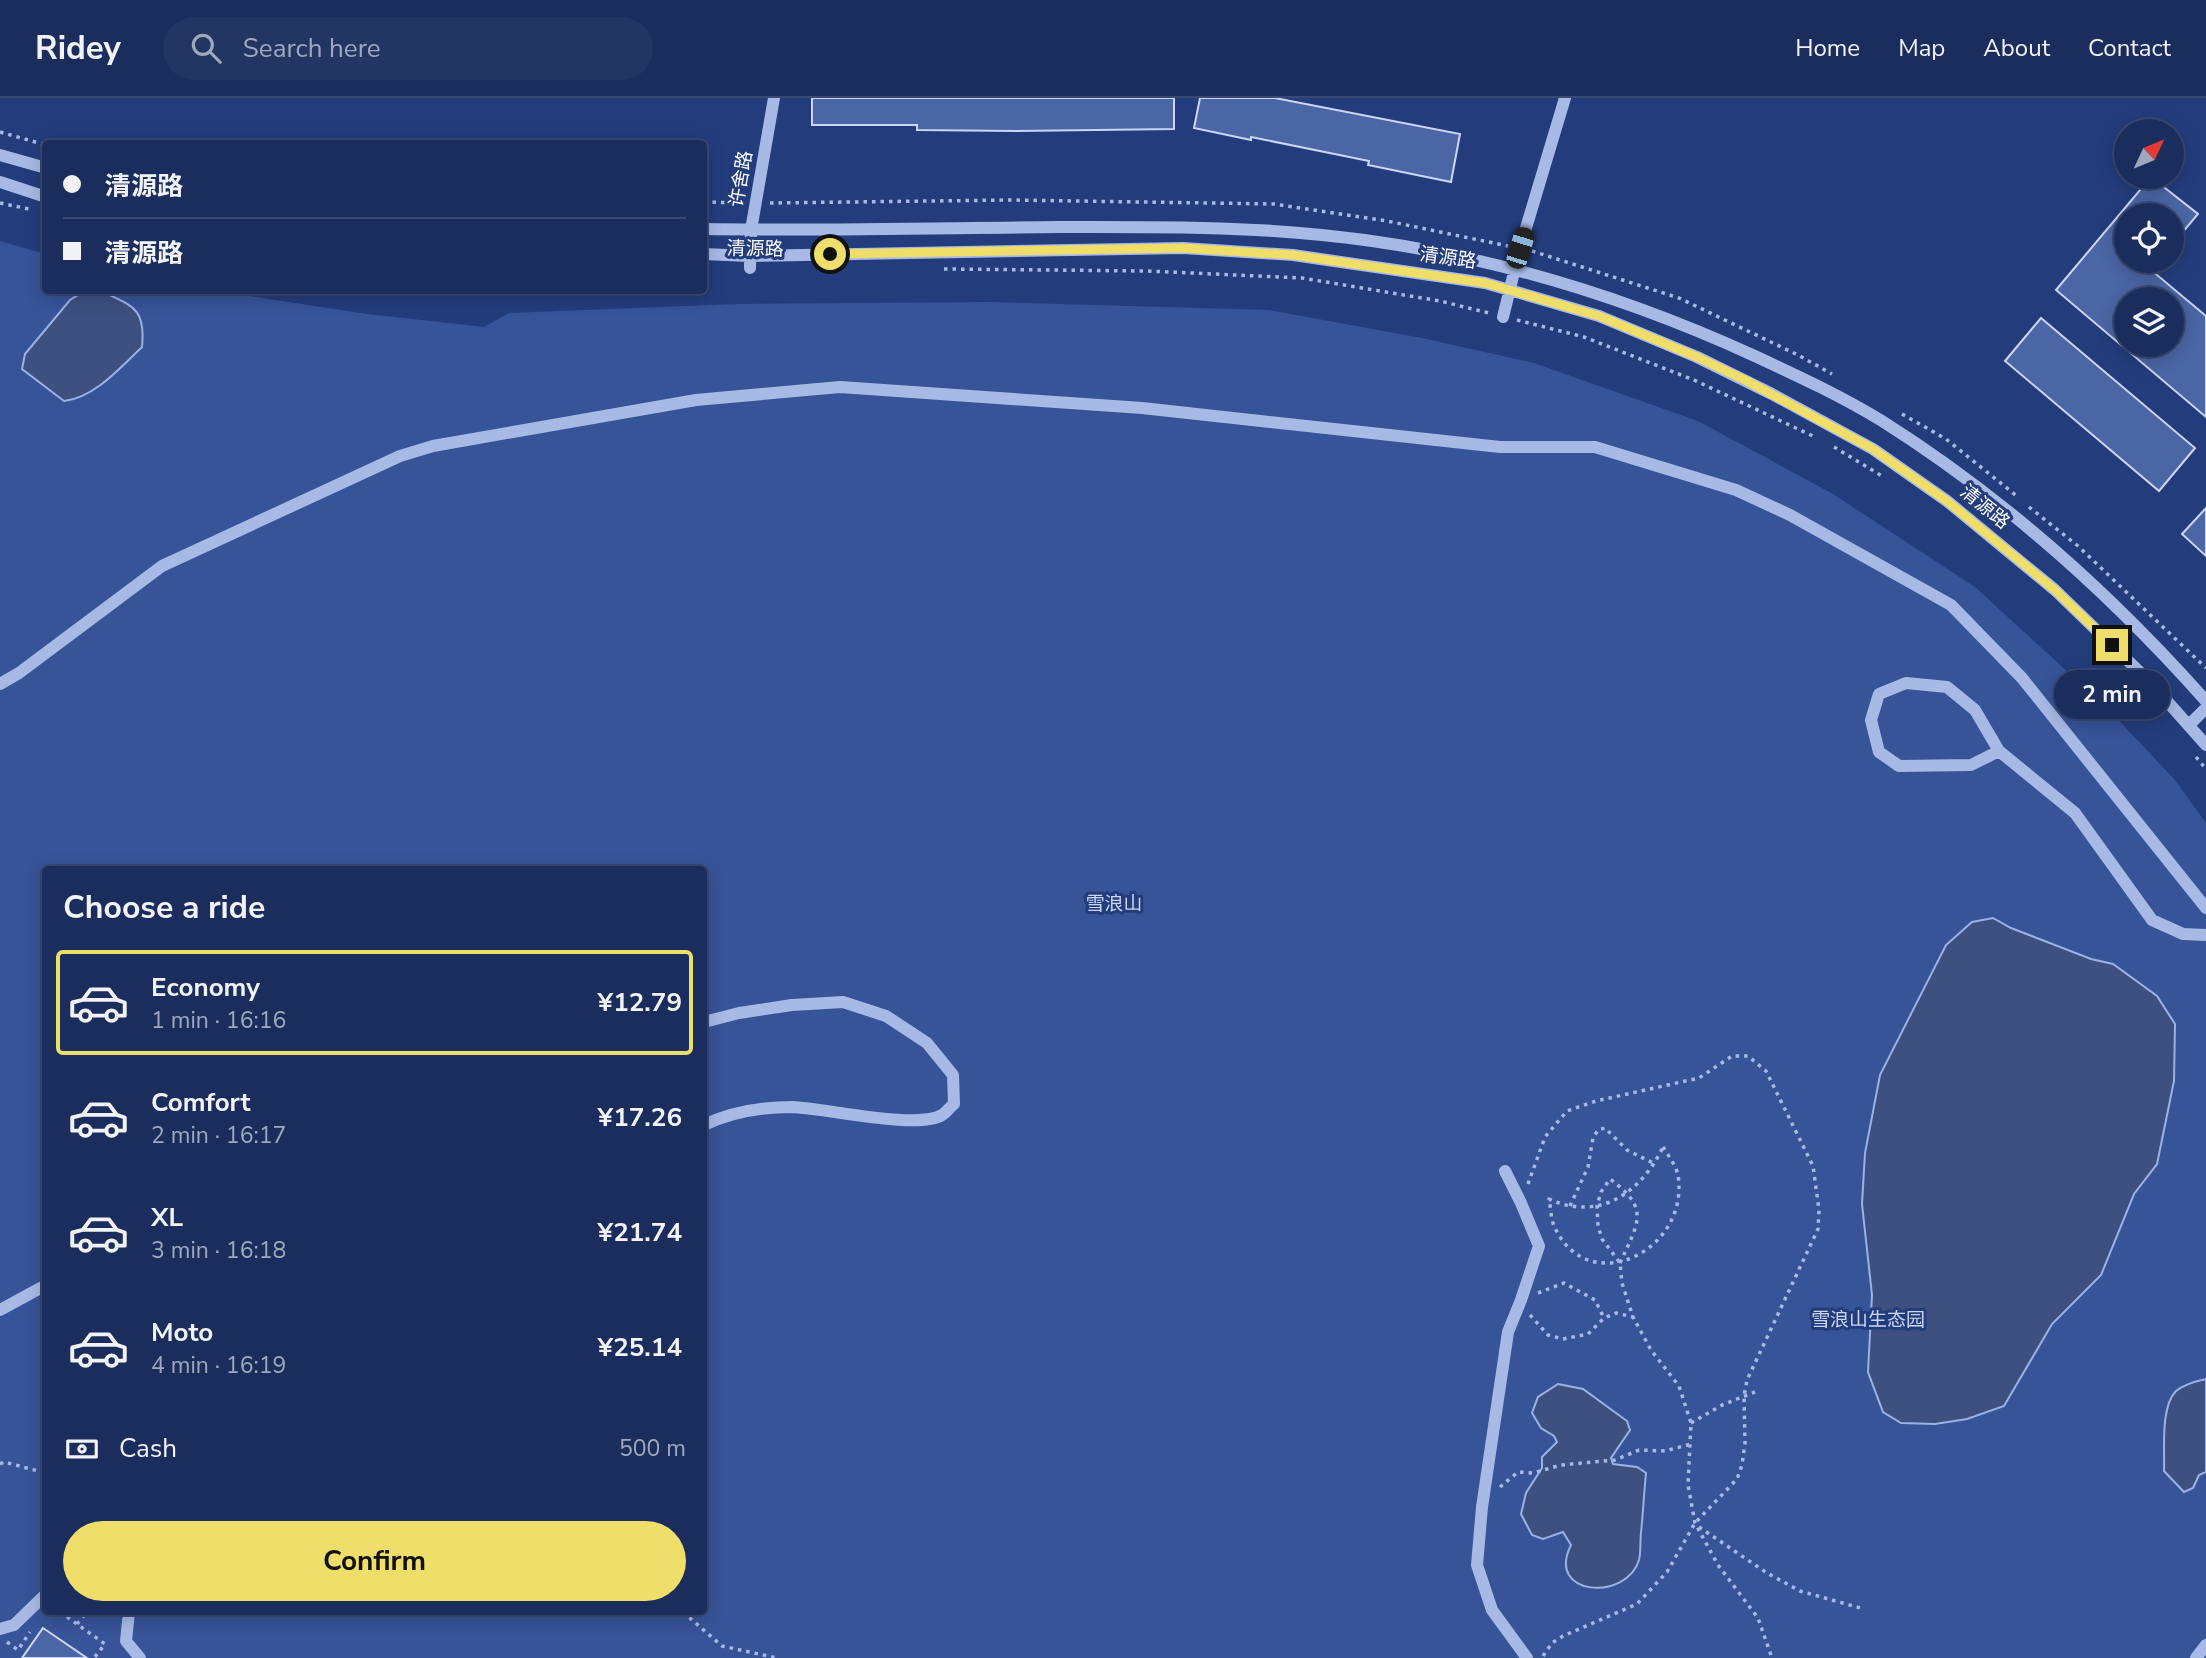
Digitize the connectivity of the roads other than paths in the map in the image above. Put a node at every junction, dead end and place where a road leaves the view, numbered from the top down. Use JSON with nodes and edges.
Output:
{"nodes":[{"id":1,"x":774,"y":98,"type":"edge"},
{"id":2,"x":1565,"y":98,"type":"edge"},
{"id":3,"x":0,"y":155,"type":"edge"},
{"id":4,"x":42,"y":168,"type":"edge"},
{"id":5,"x":0,"y":182,"type":"edge"},
{"id":6,"x":42,"y":196,"type":"edge"},
{"id":7,"x":707,"y":229,"type":"edge"},
{"id":8,"x":751,"y":230,"type":"junction"},
{"id":9,"x":707,"y":255,"type":"edge"},
{"id":10,"x":750,"y":262,"type":"junction"},
{"id":11,"x":1515,"y":268,"type":"junction"},
{"id":12,"x":1509,"y":290,"type":"junction"},
{"id":13,"x":1503,"y":317,"type":"road end"},
{"id":14,"x":0,"y":684,"type":"edge"},
{"id":15,"x":2206,"y":701,"type":"edge"},
{"id":16,"x":2206,"y":708,"type":"edge"},
{"id":17,"x":2189,"y":725,"type":"junction"},
{"id":18,"x":2206,"y":745,"type":"edge"},
{"id":19,"x":2000,"y":751,"type":"junction"},
{"id":20,"x":2206,"y":908,"type":"edge"},
{"id":21,"x":2206,"y":935,"type":"edge"},
{"id":22,"x":707,"y":1021,"type":"edge"},
{"id":23,"x":707,"y":1124,"type":"edge"},
{"id":24,"x":1505,"y":1171,"type":"dead end"},
{"id":25,"x":42,"y":1286,"type":"edge"},
{"id":26,"x":0,"y":1310,"type":"edge"},
{"id":27,"x":42,"y":1598,"type":"edge"},
{"id":28,"x":129,"y":1615,"type":"edge"},
{"id":29,"x":0,"y":1629,"type":"edge"},
{"id":30,"x":125,"y":1641,"type":"junction"},
{"id":31,"x":2206,"y":1644,"type":"edge"},
{"id":32,"x":124,"y":1658,"type":"edge"},
{"id":33,"x":140,"y":1658,"type":"edge"},
{"id":34,"x":1527,"y":1658,"type":"edge"},
{"id":35,"x":2196,"y":1658,"type":"edge"}],
"edges":[{"from":1,"to":8,"type":"street","name":"许舍路"},
{"from":2,"to":11,"type":"street"},
{"from":3,"to":4,"type":"street"},
{"from":5,"to":6,"type":"street"},
{"from":7,"to":8,"type":"street","name":"清源路"},
{"from":8,"to":10,"type":"street","name":"许舍路"},
{"from":8,"to":11,"type":"street","name":"清源路"},
{"from":9,"to":10,"type":"street","name":"清源路"},
{"from":10,"to":12,"type":"street","name":"清源路"},
{"from":11,"to":12,"type":"street"},
{"from":11,"to":15,"type":"street","name":"清源路"},
{"from":12,"to":13,"type":"street"},
{"from":12,"to":17,"type":"street","name":"清源路"},
{"from":14,"to":20,"type":"street"},
{"from":16,"to":17,"type":"street"},
{"from":17,"to":18,"type":"street","name":"清源路"},
{"from":19,"to":19,"type":"street"},
{"from":19,"to":21,"type":"street"},
{"from":22,"to":23,"type":"street"},
{"from":24,"to":34,"type":"street"},
{"from":25,"to":26,"type":"street"},
{"from":27,"to":29,"type":"street"},
{"from":28,"to":30,"type":"street"},
{"from":30,"to":32,"type":"street"},
{"from":30,"to":33,"type":"street"},
{"from":31,"to":35,"type":"street"}]}
